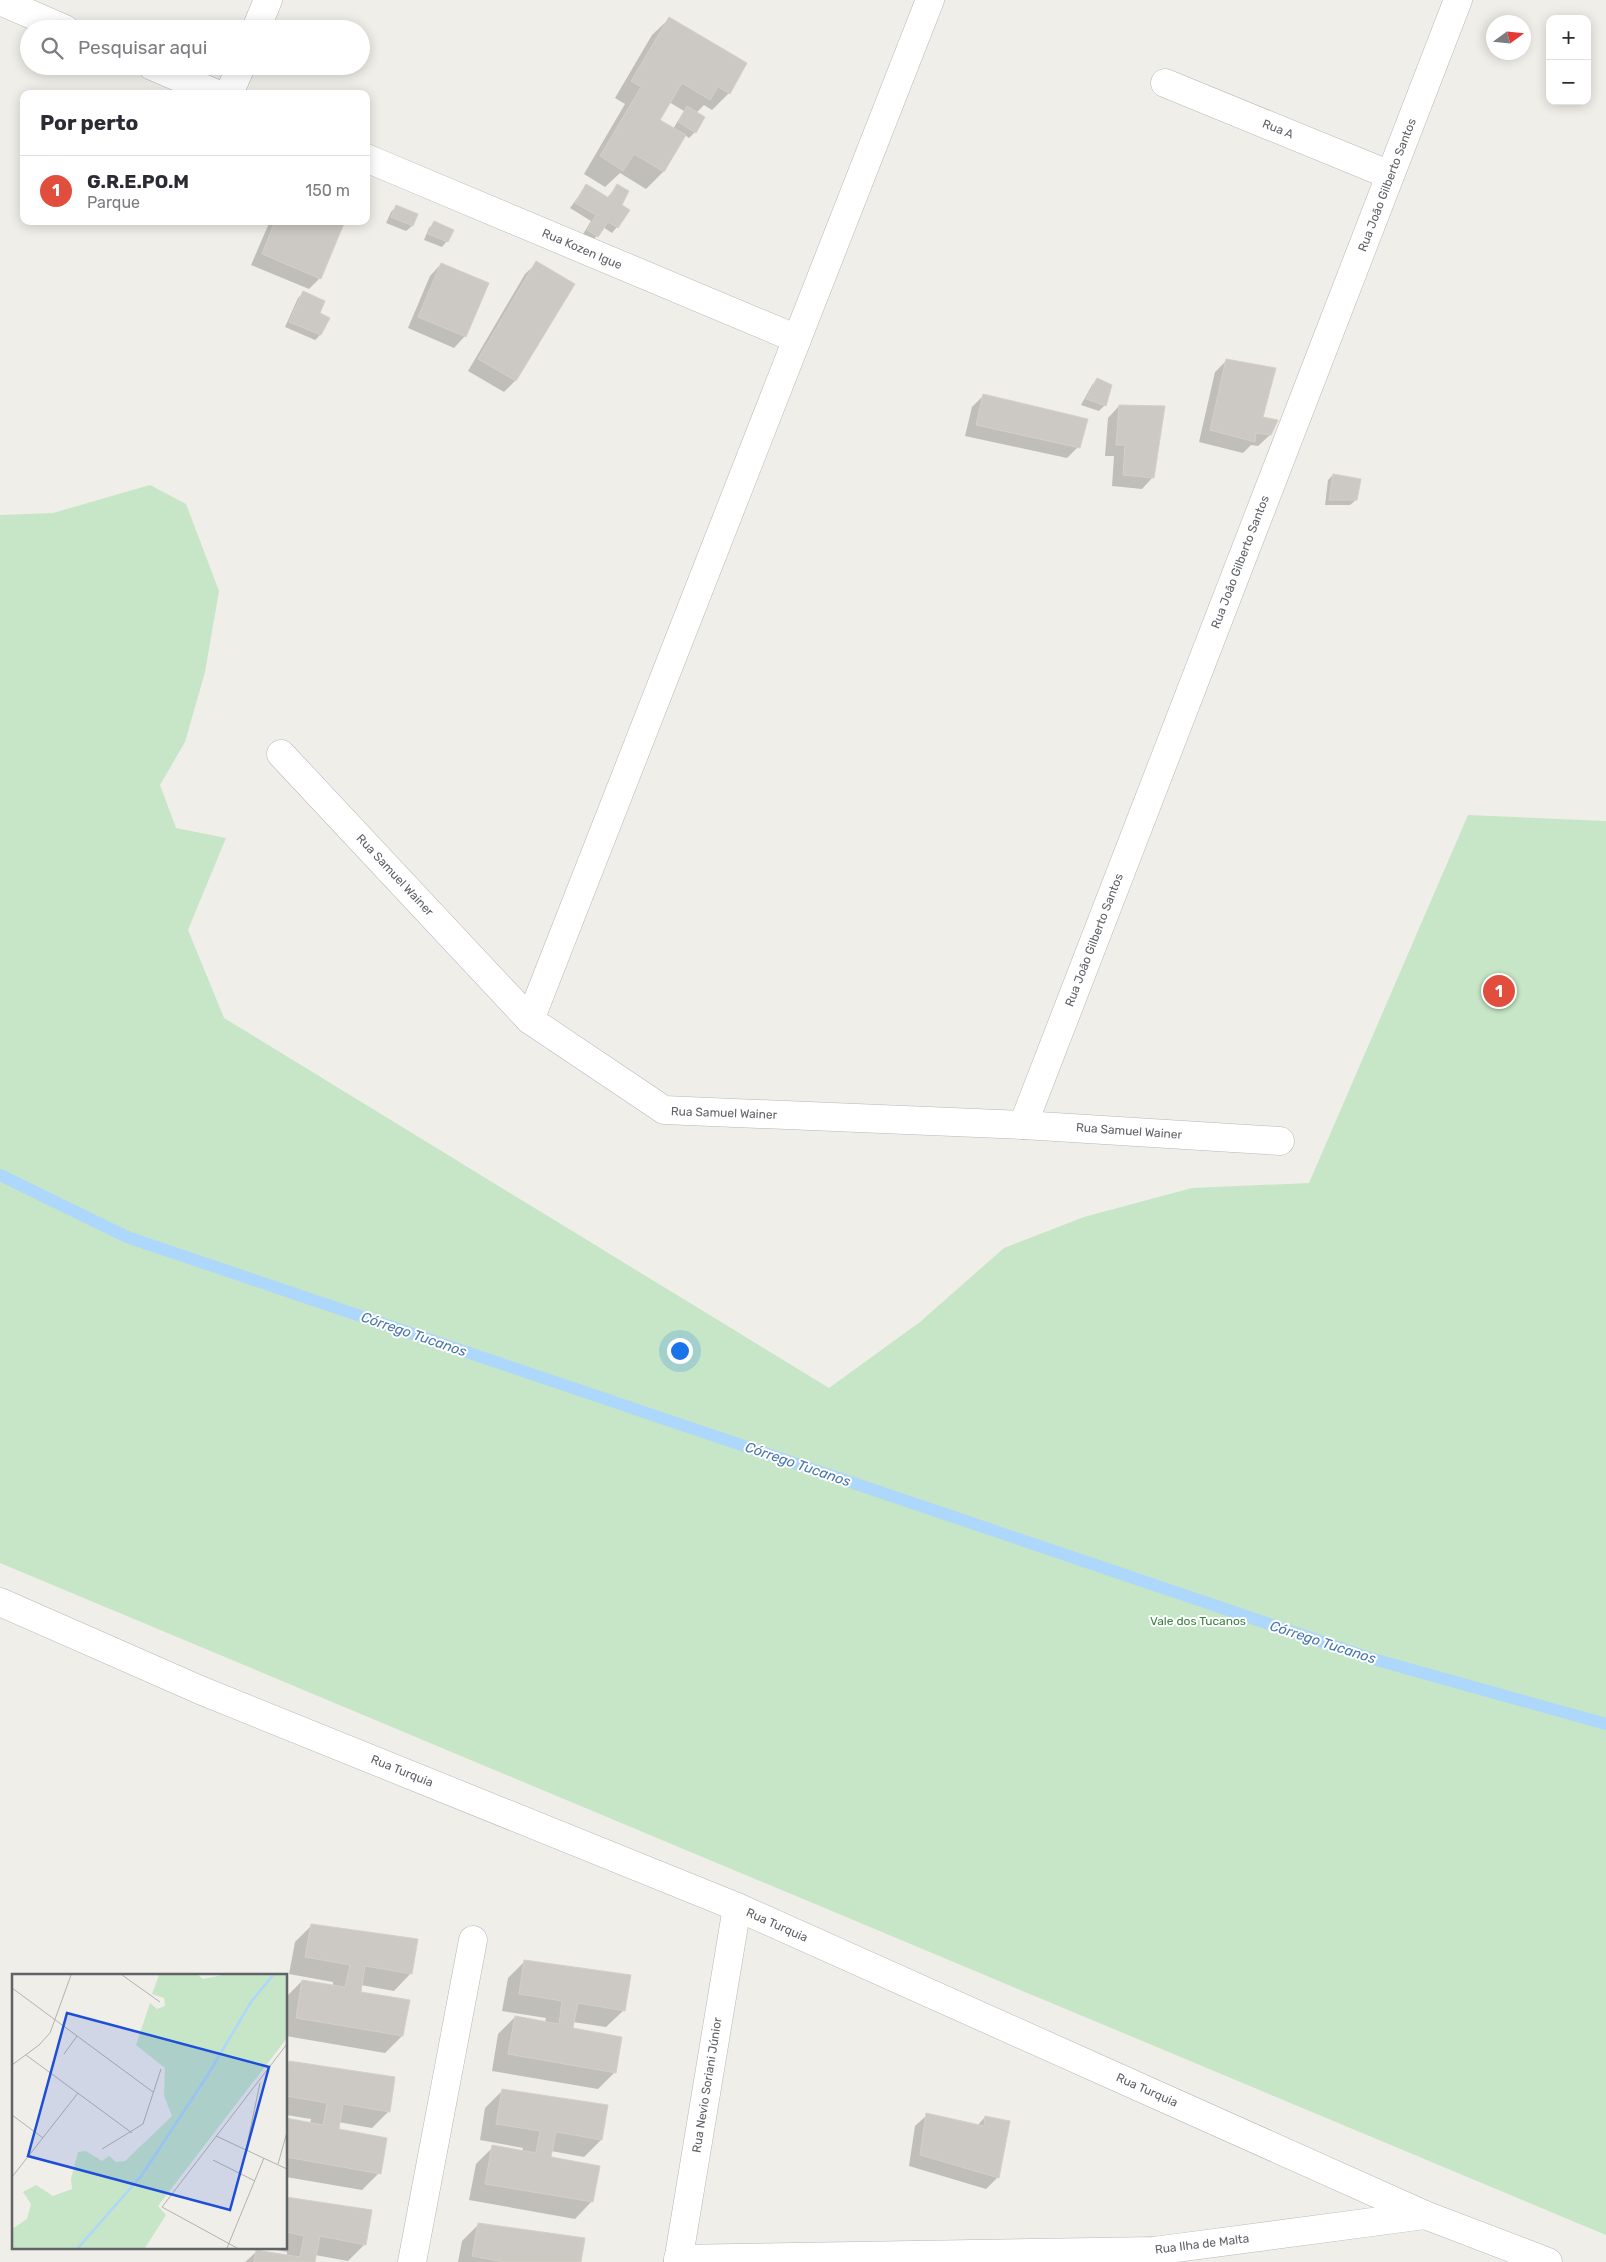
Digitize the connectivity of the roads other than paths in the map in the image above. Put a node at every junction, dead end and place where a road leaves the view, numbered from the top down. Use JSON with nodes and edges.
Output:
{"nodes":[{"id":1,"x":268,"y":0,"type":"edge"},
{"id":2,"x":930,"y":0,"type":"edge"},
{"id":3,"x":1458,"y":0,"type":"edge"},
{"id":4,"x":0,"y":1,"type":"edge"},
{"id":5,"x":44,"y":20,"type":"edge"},
{"id":6,"x":260,"y":20,"type":"edge"},
{"id":7,"x":173,"y":75,"type":"edge"},
{"id":8,"x":237,"y":75,"type":"edge"},
{"id":9,"x":1165,"y":83,"type":"dead end"},
{"id":10,"x":208,"y":90,"type":"edge"},
{"id":11,"x":232,"y":90,"type":"edge"},
{"id":12,"x":370,"y":160,"type":"edge"},
{"id":13,"x":1390,"y":175,"type":"junction"},
{"id":14,"x":797,"y":339,"type":"junction"},
{"id":15,"x":281,"y":754,"type":"dead end"},
{"id":16,"x":530,"y":1020,"type":"junction"},
{"id":17,"x":1023,"y":1125,"type":"junction"},
{"id":18,"x":1280,"y":1141,"type":"dead end"},
{"id":19,"x":0,"y":1602,"type":"edge"},
{"id":20,"x":737,"y":1907,"type":"junction"},
{"id":21,"x":473,"y":1940,"type":"dead end"},
{"id":22,"x":1425,"y":2215,"type":"junction"},
{"id":23,"x":678,"y":2260,"type":"edge"},
{"id":24,"x":412,"y":2262,"type":"edge"},
{"id":25,"x":1548,"y":2262,"type":"edge"}],
"edges":[{"from":1,"to":6,"type":"street"},
{"from":2,"to":14,"type":"street"},
{"from":3,"to":13,"type":"street","name":"Rua João Gilberto Santos"},
{"from":4,"to":5,"type":"street"},
{"from":7,"to":10,"type":"street"},
{"from":8,"to":11,"type":"street"},
{"from":9,"to":13,"type":"street","name":"Rua A"},
{"from":12,"to":14,"type":"street","name":"Rua Kozen Igue"},
{"from":13,"to":17,"type":"street","name":"Rua João Gilberto Santos"},
{"from":14,"to":16,"type":"street"},
{"from":15,"to":16,"type":"street","name":"Rua Samuel Wainer"},
{"from":16,"to":17,"type":"street","name":"Rua Samuel Wainer"},
{"from":17,"to":18,"type":"street","name":"Rua Samuel Wainer"},
{"from":19,"to":20,"type":"street","name":"Rua Turquia"},
{"from":20,"to":22,"type":"street","name":"Rua Turquia"},
{"from":20,"to":23,"type":"street","name":"Rua Nevio Soriani Júnior"},
{"from":21,"to":24,"type":"street"},
{"from":22,"to":23,"type":"street","name":"Rua Ilha de Malta"},
{"from":22,"to":25,"type":"street","name":"Rua Turquia"}]}
